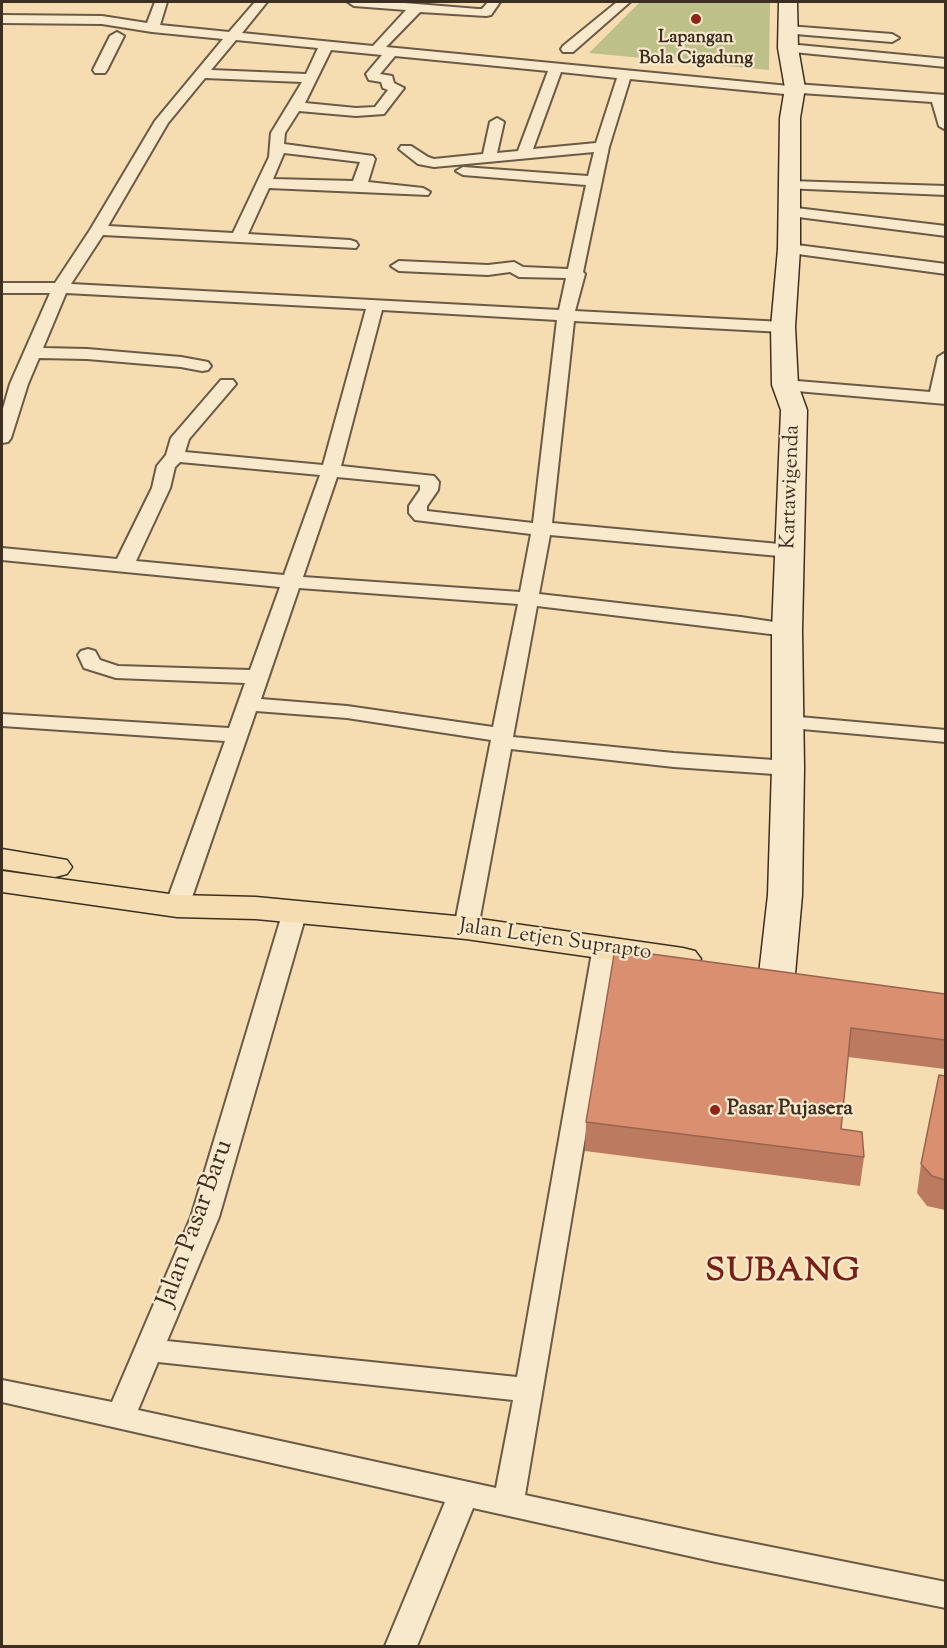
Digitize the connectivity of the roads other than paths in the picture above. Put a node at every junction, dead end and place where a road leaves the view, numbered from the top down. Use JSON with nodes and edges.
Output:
{"nodes":[{"id":1,"x":161,"y":2,"type":"edge"},
{"id":2,"x":261,"y":2,"type":"edge"},
{"id":3,"x":354,"y":2,"type":"edge"},
{"id":4,"x":494,"y":2,"type":"edge"},
{"id":5,"x":624,"y":2,"type":"edge"},
{"id":6,"x":788,"y":2,"type":"edge"},
{"id":7,"x":393,"y":4,"type":"edge"},
{"id":8,"x":440,"y":6,"type":"edge"},
{"id":9,"x":416,"y":9,"type":"junction"},
{"id":10,"x":2,"y":19,"type":"edge"},
{"id":11,"x":152,"y":28,"type":"junction"},
{"id":12,"x":38,"y":32,"type":"dead end"},
{"id":13,"x":60,"y":33,"type":"dead end"},
{"id":14,"x":232,"y":38,"type":"junction"},
{"id":15,"x":892,"y":38,"type":"dead end"},
{"id":16,"x":788,"y":39,"type":"junction"},
{"id":17,"x":326,"y":46,"type":"junction"},
{"id":18,"x":568,"y":49,"type":"dead end"},
{"id":19,"x":376,"y":50,"type":"junction"},
{"id":20,"x":392,"y":51,"type":"junction"},
{"id":21,"x":892,"y":57,"type":"junction"},
{"id":22,"x":945,"y":63,"type":"edge"},
{"id":23,"x":556,"y":68,"type":"junction"},
{"id":24,"x":100,"y":70,"type":"dead end"},
{"id":25,"x":201,"y":74,"type":"junction"},
{"id":26,"x":626,"y":74,"type":"junction"},
{"id":27,"x":311,"y":78,"type":"junction"},
{"id":28,"x":795,"y":89,"type":"junction"},
{"id":29,"x":890,"y":95,"type":"junction"},
{"id":30,"x":295,"y":106,"type":"junction"},
{"id":31,"x":943,"y":111,"type":"edge"},
{"id":32,"x":497,"y":122,"type":"dead end"},
{"id":33,"x":492,"y":140,"type":"junction"},
{"id":34,"x":278,"y":147,"type":"junction"},
{"id":35,"x":602,"y":147,"type":"junction"},
{"id":36,"x":525,"y":148,"type":"junction"},
{"id":37,"x":406,"y":149,"type":"dead end"},
{"id":38,"x":489,"y":158,"type":"junction"},
{"id":39,"x":452,"y":170,"type":"dead end"},
{"id":40,"x":595,"y":181,"type":"junction"},
{"id":41,"x":263,"y":183,"type":"junction"},
{"id":42,"x":359,"y":186,"type":"junction"},
{"id":43,"x":423,"y":192,"type":"dead end"},
{"id":44,"x":945,"y":192,"type":"edge"},
{"id":45,"x":789,"y":198,"type":"junction"},
{"id":46,"x":98,"y":230,"type":"junction"},
{"id":47,"x":945,"y":231,"type":"edge"},
{"id":48,"x":239,"y":238,"type":"junction"},
{"id":49,"x":350,"y":245,"type":"dead end"},
{"id":50,"x":789,"y":249,"type":"junction"},
{"id":51,"x":399,"y":266,"type":"dead end"},
{"id":52,"x":945,"y":269,"type":"edge"},
{"id":53,"x":577,"y":274,"type":"junction"},
{"id":54,"x":2,"y":288,"type":"edge"},
{"id":55,"x":60,"y":288,"type":"junction"},
{"id":56,"x":375,"y":306,"type":"junction"},
{"id":57,"x":566,"y":316,"type":"junction"},
{"id":58,"x":783,"y":327,"type":"junction"},
{"id":59,"x":32,"y":353,"type":"junction"},
{"id":60,"x":945,"y":357,"type":"edge"},
{"id":61,"x":202,"y":366,"type":"dead end"},
{"id":62,"x":226,"y":384,"type":"dead end"},
{"id":63,"x":785,"y":385,"type":"junction"},
{"id":64,"x":941,"y":399,"type":"edge"},
{"id":65,"x":2,"y":438,"type":"edge"},
{"id":66,"x":175,"y":456,"type":"junction"},
{"id":67,"x":331,"y":469,"type":"junction"},
{"id":68,"x":542,"y":528,"type":"junction"},
{"id":69,"x":790,"y":551,"type":"junction"},
{"id":70,"x":2,"y":554,"type":"edge"},
{"id":71,"x":124,"y":566,"type":"junction"},
{"id":72,"x":292,"y":582,"type":"junction"},
{"id":73,"x":530,"y":599,"type":"junction"},
{"id":74,"x":788,"y":630,"type":"junction"},
{"id":75,"x":88,"y":655,"type":"dead end"},
{"id":76,"x":259,"y":676,"type":"junction"},
{"id":77,"x":249,"y":704,"type":"junction"},
{"id":78,"x":2,"y":720,"type":"edge"},
{"id":79,"x":788,"y":722,"type":"junction"},
{"id":80,"x":238,"y":735,"type":"junction"},
{"id":81,"x":945,"y":736,"type":"edge"},
{"id":82,"x":503,"y":738,"type":"junction"},
{"id":83,"x":788,"y":768,"type":"junction"},
{"id":84,"x":2,"y":859,"type":"edge"},
{"id":85,"x":2,"y":882,"type":"edge"},
{"id":86,"x":181,"y":896,"type":"junction"},
{"id":87,"x":295,"y":911,"type":"junction"},
{"id":88,"x":466,"y":928,"type":"junction"},
{"id":89,"x":605,"y":947,"type":"junction"},
{"id":90,"x":777,"y":974,"type":"junction"},
{"id":91,"x":810,"y":979,"type":"edge"},
{"id":92,"x":149,"y":1350,"type":"junction"},
{"id":93,"x":529,"y":1390,"type":"junction"},
{"id":94,"x":2,"y":1391,"type":"edge"},
{"id":95,"x":121,"y":1416,"type":"junction"},
{"id":96,"x":464,"y":1494,"type":"junction"},
{"id":97,"x":508,"y":1503,"type":"junction"},
{"id":98,"x":945,"y":1595,"type":"edge"},
{"id":99,"x":401,"y":1647,"type":"edge"}],
"edges":[{"from":1,"to":11,"type":"street"},
{"from":2,"to":14,"type":"street"},
{"from":3,"to":7,"type":"street"},
{"from":4,"to":8,"type":"street"},
{"from":5,"to":18,"type":"street"},
{"from":6,"to":16,"type":"street","name":"Kartawigenda"},
{"from":7,"to":9,"type":"street"},
{"from":8,"to":9,"type":"street"},
{"from":9,"to":19,"type":"street"},
{"from":10,"to":11,"type":"street"},
{"from":11,"to":14,"type":"street"},
{"from":11,"to":24,"type":"street"},
{"from":12,"to":13,"type":"street"},
{"from":14,"to":17,"type":"street"},
{"from":14,"to":25,"type":"street"},
{"from":15,"to":16,"type":"street"},
{"from":16,"to":21,"type":"street"},
{"from":16,"to":28,"type":"street","name":"Kartawigenda"},
{"from":17,"to":19,"type":"street"},
{"from":17,"to":27,"type":"street"},
{"from":19,"to":20,"type":"street"},
{"from":20,"to":23,"type":"street"},
{"from":20,"to":30,"type":"street"},
{"from":21,"to":22,"type":"street"},
{"from":21,"to":29,"type":"street"},
{"from":23,"to":26,"type":"street"},
{"from":23,"to":36,"type":"street"},
{"from":25,"to":27,"type":"street"},
{"from":25,"to":46,"type":"street"},
{"from":26,"to":28,"type":"street"},
{"from":26,"to":35,"type":"street"},
{"from":27,"to":30,"type":"street"},
{"from":28,"to":29,"type":"street"},
{"from":28,"to":45,"type":"street","name":"Kartawigenda"},
{"from":29,"to":31,"type":"street"},
{"from":30,"to":34,"type":"street"},
{"from":32,"to":33,"type":"street"},
{"from":33,"to":36,"type":"street"},
{"from":33,"to":38,"type":"street"},
{"from":34,"to":41,"type":"street"},
{"from":34,"to":42,"type":"street"},
{"from":35,"to":36,"type":"street"},
{"from":35,"to":40,"type":"street"},
{"from":36,"to":38,"type":"street"},
{"from":37,"to":38,"type":"street"},
{"from":39,"to":40,"type":"street"},
{"from":40,"to":53,"type":"street"},
{"from":41,"to":42,"type":"street"},
{"from":41,"to":48,"type":"street"},
{"from":42,"to":43,"type":"street"},
{"from":44,"to":45,"type":"street"},
{"from":45,"to":47,"type":"street"},
{"from":45,"to":50,"type":"street","name":"Kartawigenda"},
{"from":46,"to":48,"type":"street"},
{"from":46,"to":55,"type":"street"},
{"from":48,"to":49,"type":"street"},
{"from":50,"to":52,"type":"street"},
{"from":50,"to":58,"type":"street","name":"Kartawigenda"},
{"from":51,"to":53,"type":"street"},
{"from":53,"to":57,"type":"street"},
{"from":54,"to":55,"type":"street"},
{"from":55,"to":56,"type":"street"},
{"from":55,"to":59,"type":"street"},
{"from":56,"to":57,"type":"street"},
{"from":56,"to":67,"type":"street"},
{"from":57,"to":58,"type":"street"},
{"from":57,"to":68,"type":"street"},
{"from":58,"to":63,"type":"street","name":"Kartawigenda"},
{"from":59,"to":61,"type":"street"},
{"from":59,"to":65,"type":"street"},
{"from":60,"to":64,"type":"street"},
{"from":62,"to":66,"type":"street"},
{"from":63,"to":64,"type":"street"},
{"from":63,"to":69,"type":"street","name":"Kartawigenda"},
{"from":66,"to":67,"type":"street"},
{"from":66,"to":71,"type":"street"},
{"from":67,"to":68,"type":"street"},
{"from":67,"to":72,"type":"street"},
{"from":68,"to":69,"type":"street"},
{"from":68,"to":73,"type":"street"},
{"from":69,"to":74,"type":"street","name":"Kartawigenda"},
{"from":70,"to":71,"type":"street"},
{"from":71,"to":72,"type":"street"},
{"from":72,"to":73,"type":"street"},
{"from":72,"to":76,"type":"street"},
{"from":73,"to":74,"type":"street"},
{"from":73,"to":82,"type":"street"},
{"from":74,"to":79,"type":"street","name":"Kartawigenda"},
{"from":75,"to":76,"type":"street"},
{"from":76,"to":77,"type":"street"},
{"from":77,"to":80,"type":"street"},
{"from":77,"to":82,"type":"street"},
{"from":78,"to":80,"type":"street"},
{"from":79,"to":81,"type":"street"},
{"from":79,"to":83,"type":"street","name":"Kartawigenda"},
{"from":80,"to":86,"type":"street"},
{"from":82,"to":83,"type":"street"},
{"from":82,"to":88,"type":"street"},
{"from":83,"to":90,"type":"street","name":"Kartawigenda"},
{"from":84,"to":86,"type":"main road","name":"Jalan Letjen Suprapto"},
{"from":85,"to":86,"type":"main road","name":"Jalan Letjen Suprapto"},
{"from":86,"to":87,"type":"main road","name":"Jalan Letjen Suprapto"},
{"from":87,"to":88,"type":"main road","name":"Jalan Letjen Suprapto"},
{"from":87,"to":92,"type":"street","name":"Jalan Pasar Baru"},
{"from":88,"to":89,"type":"main road","name":"Jalan Letjen Suprapto"},
{"from":89,"to":90,"type":"main road","name":"Jalan Letjen Suprapto"},
{"from":89,"to":93,"type":"street"},
{"from":90,"to":91,"type":"main road","name":"Jalan Letjen Suprapto"},
{"from":92,"to":93,"type":"street"},
{"from":92,"to":95,"type":"street","name":"Jalan Pasar Baru"},
{"from":93,"to":97,"type":"street"},
{"from":94,"to":95,"type":"street"},
{"from":95,"to":96,"type":"street"},
{"from":96,"to":97,"type":"street"},
{"from":96,"to":99,"type":"street"},
{"from":97,"to":98,"type":"street"}]}
